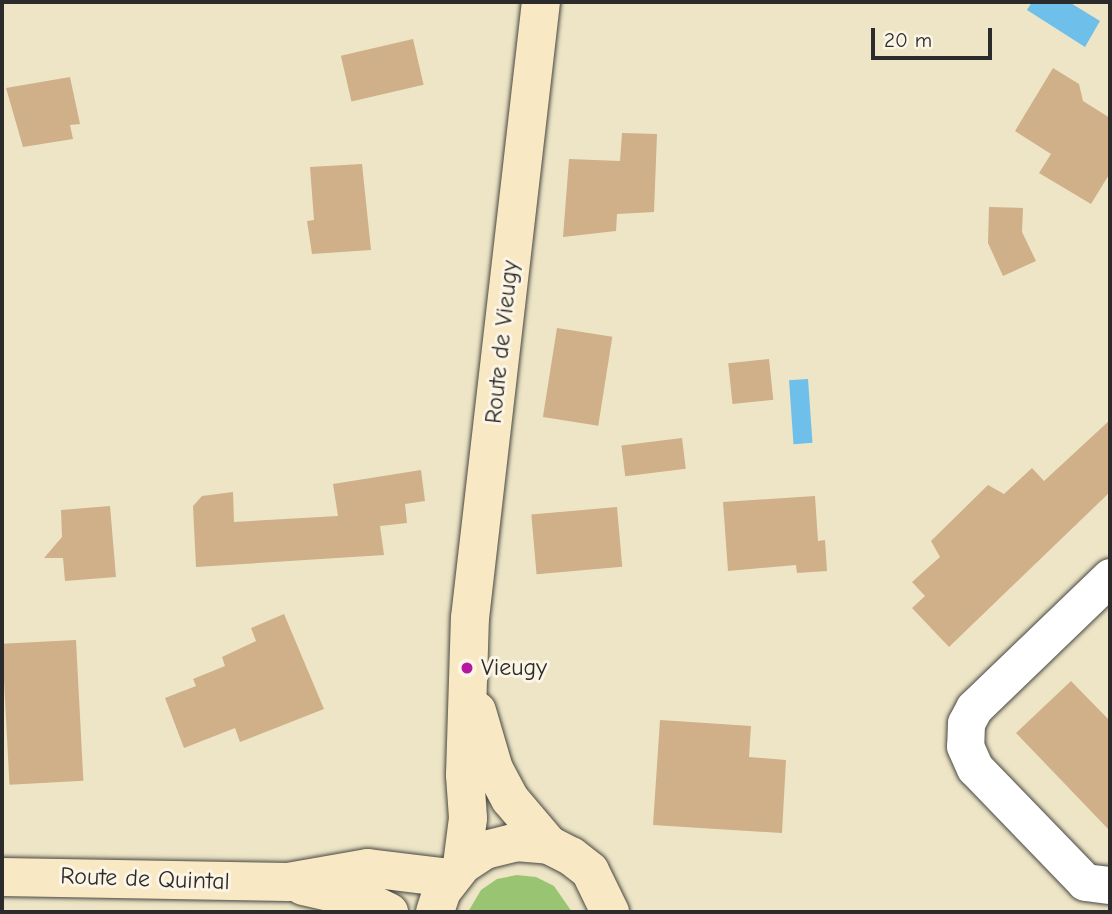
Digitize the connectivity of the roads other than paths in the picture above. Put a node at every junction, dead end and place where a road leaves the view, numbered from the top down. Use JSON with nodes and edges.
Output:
{"nodes":[{"id":1,"x":541,"y":2,"type":"edge"},
{"id":2,"x":1110,"y":577,"type":"edge"},
{"id":3,"x":468,"y":682,"type":"junction"},
{"id":4,"x":549,"y":845,"type":"junction"},
{"id":5,"x":2,"y":877,"type":"edge"},
{"id":6,"x":288,"y":882,"type":"junction"},
{"id":7,"x":449,"y":885,"type":"edge"},
{"id":8,"x":1110,"y":885,"type":"edge"},
{"id":9,"x":617,"y":908,"type":"edge"},
{"id":10,"x":388,"y":912,"type":"edge"}],
"edges":[{"from":1,"to":3,"type":"street","name":"Route de Vieugy"},
{"from":2,"to":8,"type":"street"},
{"from":3,"to":4,"type":"street","name":"Route de Vieugy"},
{"from":3,"to":7,"type":"street","name":"Route de Vieugy"},
{"from":4,"to":7,"type":"street"},
{"from":4,"to":9,"type":"street"},
{"from":5,"to":6,"type":"street","name":"Route de Quintal"},
{"from":6,"to":7,"type":"street","name":"Route de Quintal"},
{"from":6,"to":10,"type":"street","name":"Route de Quintal"}]}
